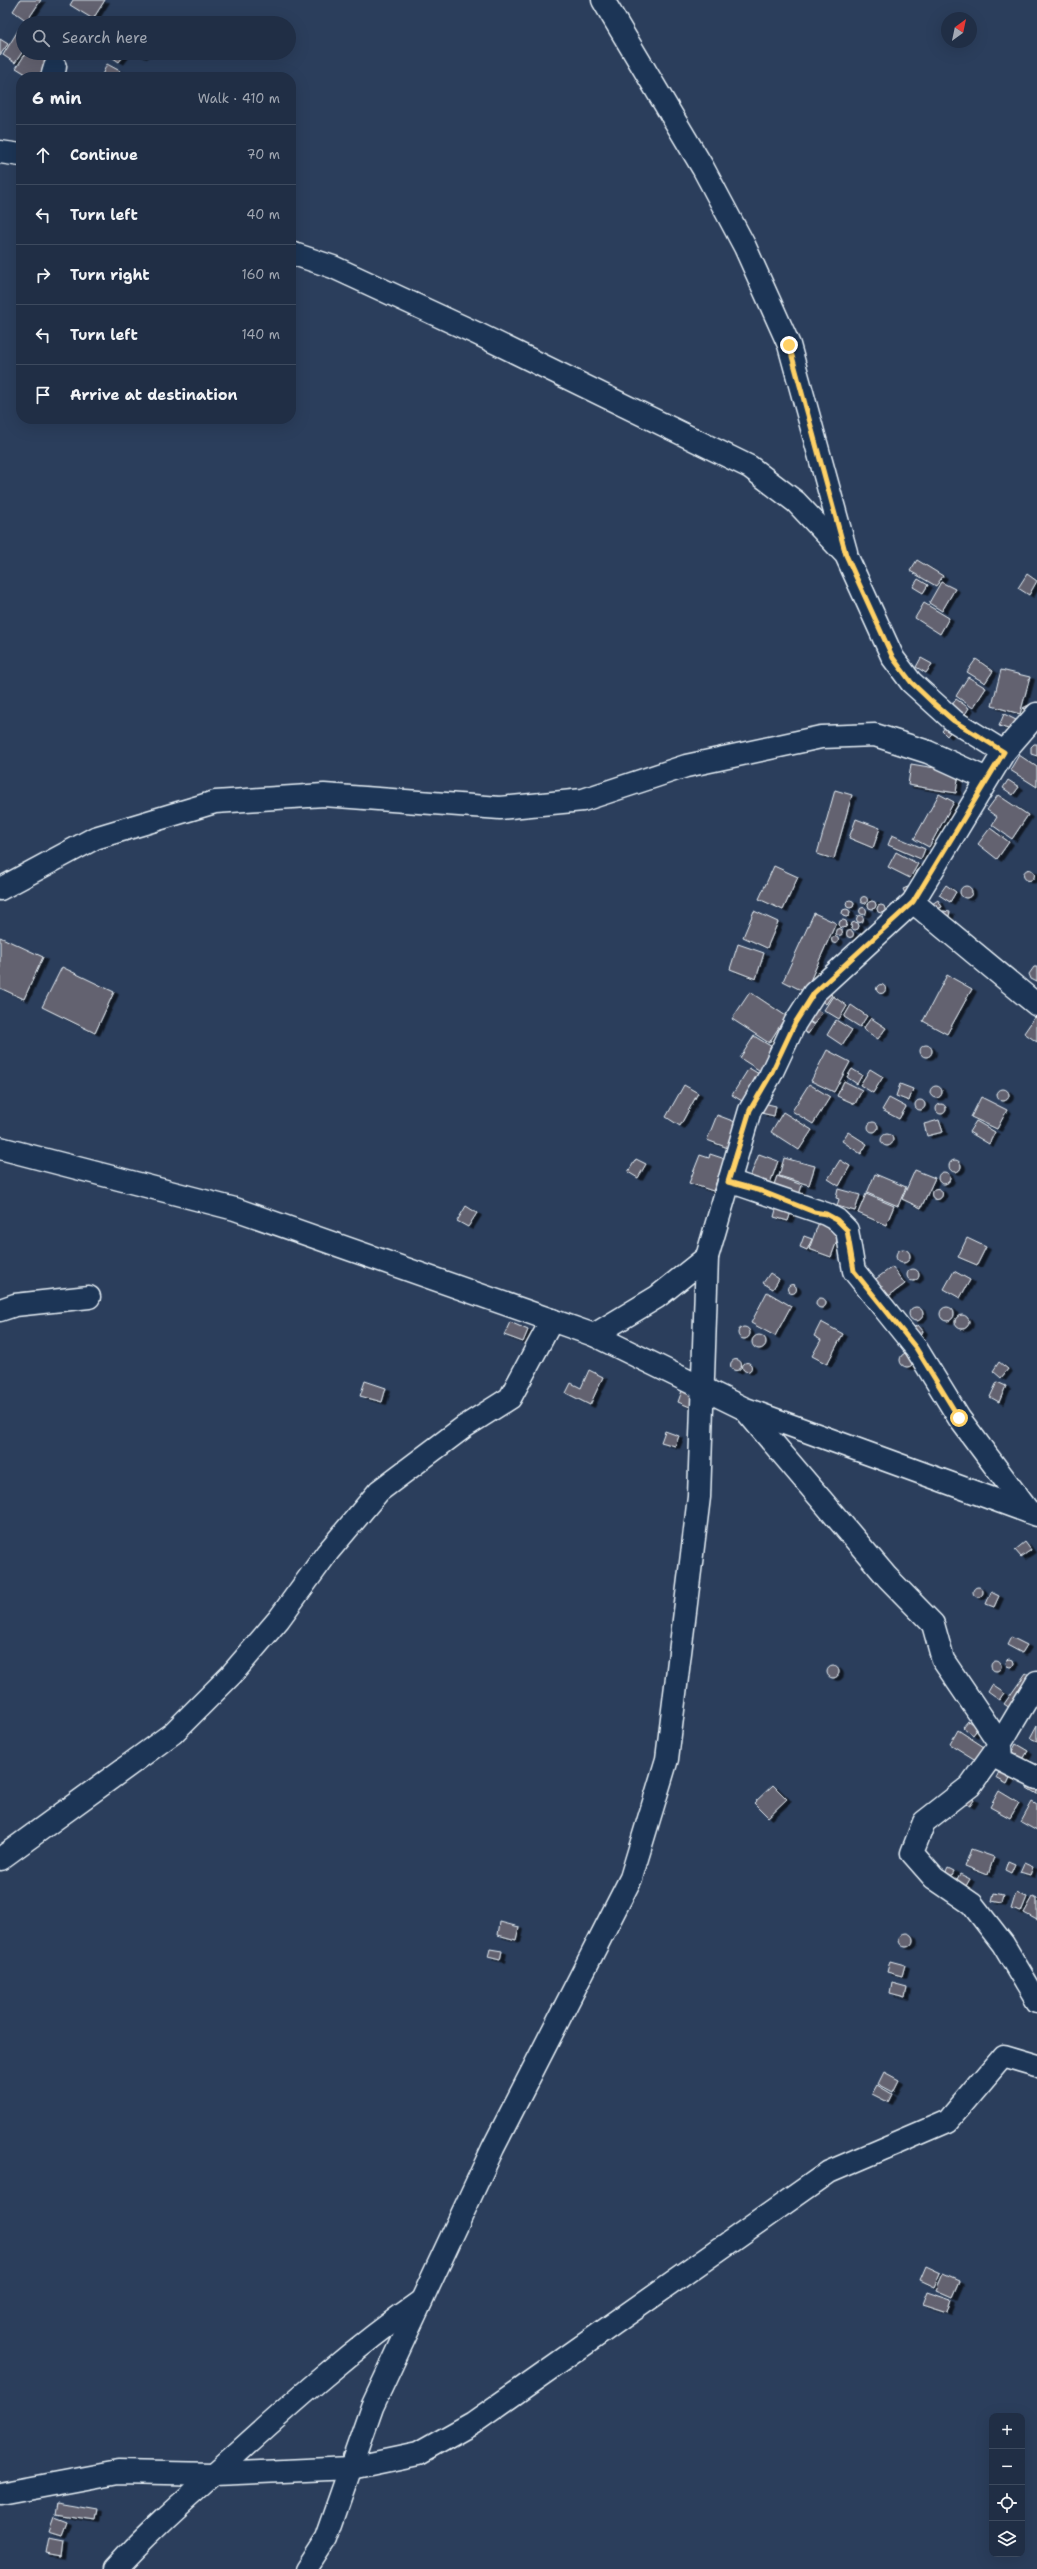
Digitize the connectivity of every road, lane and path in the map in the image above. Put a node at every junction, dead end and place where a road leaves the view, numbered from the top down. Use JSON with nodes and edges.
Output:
{"nodes":[{"id":1,"x":603,"y":0,"type":"edge"},
{"id":2,"x":0,"y":152,"type":"edge"},
{"id":3,"x":16,"y":154,"type":"edge"},
{"id":4,"x":296,"y":255,"type":"edge"},
{"id":5,"x":846,"y":555,"type":"junction"},
{"id":6,"x":1037,"y":714,"type":"edge"},
{"id":7,"x":1004,"y":752,"type":"junction"},
{"id":8,"x":987,"y":779,"type":"junction"},
{"id":9,"x":0,"y":889,"type":"edge"},
{"id":10,"x":913,"y":902,"type":"junction"},
{"id":11,"x":1037,"y":1005,"type":"edge"},
{"id":12,"x":0,"y":1148,"type":"edge"},
{"id":13,"x":728,"y":1182,"type":"junction"},
{"id":14,"x":707,"y":1257,"type":"junction"},
{"id":15,"x":89,"y":1297,"type":"dead end"},
{"id":16,"x":0,"y":1310,"type":"edge"},
{"id":17,"x":552,"y":1320,"type":"junction"},
{"id":18,"x":594,"y":1335,"type":"junction"},
{"id":19,"x":702,"y":1387,"type":"junction"},
{"id":20,"x":743,"y":1408,"type":"junction"},
{"id":21,"x":1033,"y":1514,"type":"edge"},
{"id":22,"x":1037,"y":1682,"type":"edge"},
{"id":23,"x":1000,"y":1744,"type":"junction"},
{"id":24,"x":1037,"y":1778,"type":"edge"},
{"id":25,"x":0,"y":1859,"type":"edge"},
{"id":26,"x":1037,"y":2001,"type":"edge"},
{"id":27,"x":1037,"y":2066,"type":"edge"},
{"id":28,"x":422,"y":2301,"type":"junction"},
{"id":29,"x":351,"y":2468,"type":"junction"},
{"id":30,"x":214,"y":2474,"type":"junction"},
{"id":31,"x":0,"y":2494,"type":"edge"},
{"id":32,"x":115,"y":2569,"type":"edge"},
{"id":33,"x":306,"y":2569,"type":"edge"}],
"edges":[{"from":1,"to":5,"type":"street"},
{"from":2,"to":3,"type":"street"},
{"from":4,"to":5,"type":"street"},
{"from":5,"to":7,"type":"street"},
{"from":6,"to":7,"type":"street"},
{"from":7,"to":8,"type":"street"},
{"from":8,"to":9,"type":"street"},
{"from":8,"to":10,"type":"street"},
{"from":10,"to":11,"type":"street"},
{"from":10,"to":13,"type":"street"},
{"from":12,"to":17,"type":"street"},
{"from":13,"to":14,"type":"street"},
{"from":13,"to":21,"type":"street"},
{"from":14,"to":18,"type":"street"},
{"from":14,"to":19,"type":"street"},
{"from":15,"to":16,"type":"street"},
{"from":17,"to":18,"type":"street"},
{"from":17,"to":25,"type":"street"},
{"from":18,"to":19,"type":"street"},
{"from":19,"to":20,"type":"street"},
{"from":19,"to":28,"type":"street"},
{"from":20,"to":21,"type":"street"},
{"from":20,"to":23,"type":"street"},
{"from":22,"to":23,"type":"street"},
{"from":23,"to":24,"type":"street"},
{"from":23,"to":26,"type":"street"},
{"from":27,"to":29,"type":"street"},
{"from":28,"to":29,"type":"street"},
{"from":28,"to":30,"type":"street"},
{"from":29,"to":30,"type":"street"},
{"from":29,"to":33,"type":"street"},
{"from":30,"to":31,"type":"street"},
{"from":30,"to":32,"type":"street"}]}
